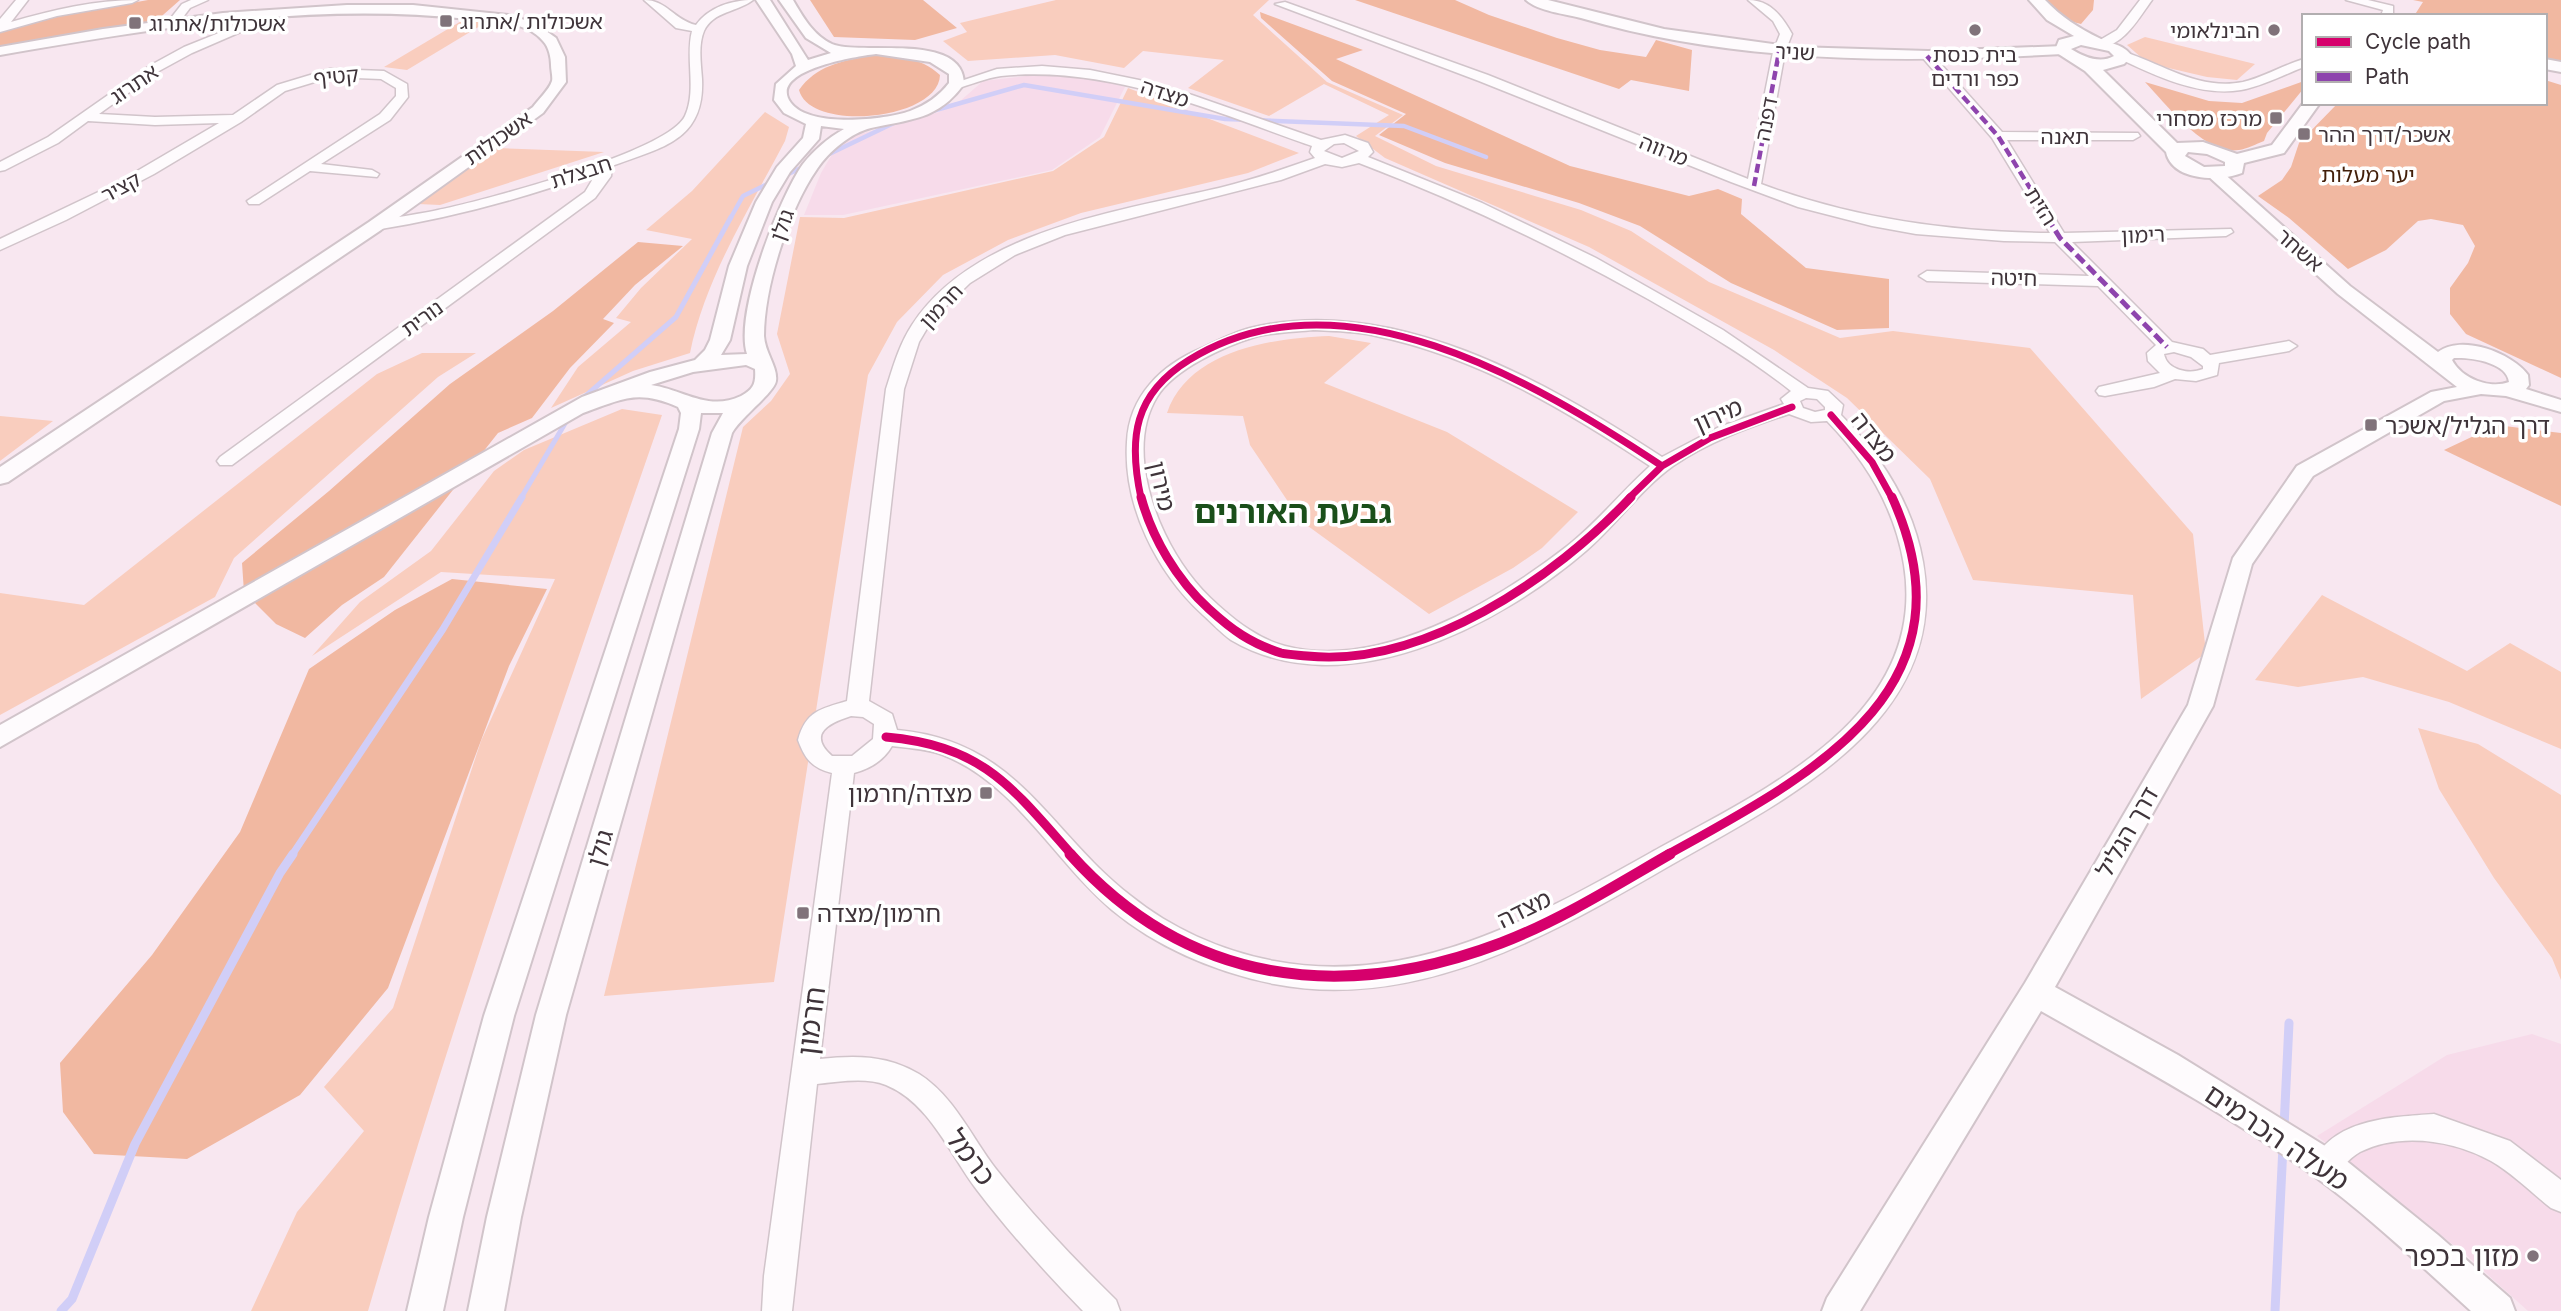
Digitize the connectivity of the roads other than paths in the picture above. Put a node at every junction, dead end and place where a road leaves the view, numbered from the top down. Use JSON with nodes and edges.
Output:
{"nodes":[{"id":1,"x":22,"y":0,"type":"edge"},
{"id":2,"x":96,"y":0,"type":"edge"},
{"id":3,"x":131,"y":0,"type":"edge"},
{"id":4,"x":202,"y":0,"type":"edge"},
{"id":5,"x":650,"y":0,"type":"edge"},
{"id":6,"x":747,"y":0,"type":"edge"},
{"id":7,"x":763,"y":0,"type":"edge"},
{"id":8,"x":786,"y":0,"type":"edge"},
{"id":9,"x":1533,"y":0,"type":"edge"},
{"id":10,"x":1754,"y":0,"type":"edge"},
{"id":11,"x":2022,"y":0,"type":"edge"},
{"id":12,"x":2037,"y":0,"type":"edge"},
{"id":13,"x":2146,"y":0,"type":"edge"},
{"id":14,"x":2352,"y":0,"type":"edge"},
{"id":15,"x":1281,"y":4,"type":"dead end"},
{"id":16,"x":56,"y":13,"type":"junction"},
{"id":17,"x":276,"y":13,"type":"junction"},
{"id":18,"x":771,"y":14,"type":"junction"},
{"id":19,"x":2388,"y":14,"type":"edge"},
{"id":20,"x":710,"y":18,"type":"junction"},
{"id":21,"x":173,"y":23,"type":"junction"},
{"id":22,"x":0,"y":27,"type":"edge"},
{"id":23,"x":699,"y":29,"type":"junction"},
{"id":24,"x":2098,"y":42,"type":"junction"},
{"id":25,"x":2064,"y":47,"type":"junction"},
{"id":26,"x":0,"y":51,"type":"edge"},
{"id":27,"x":850,"y":52,"type":"junction"},
{"id":28,"x":1779,"y":52,"type":"junction"},
{"id":29,"x":1927,"y":56,"type":"junction"},
{"id":30,"x":2081,"y":60,"type":"junction"},
{"id":31,"x":2117,"y":60,"type":"junction"},
{"id":32,"x":2302,"y":64,"type":"edge"},
{"id":33,"x":950,"y":66,"type":"junction"},
{"id":34,"x":804,"y":68,"type":"junction"},
{"id":35,"x":1005,"y":73,"type":"junction"},
{"id":36,"x":955,"y":85,"type":"junction"},
{"id":37,"x":2311,"y":105,"type":"edge"},
{"id":38,"x":85,"y":117,"type":"junction"},
{"id":39,"x":236,"y":119,"type":"junction"},
{"id":40,"x":810,"y":120,"type":"junction"},
{"id":41,"x":876,"y":123,"type":"junction"},
{"id":42,"x":1998,"y":136,"type":"junction"},
{"id":43,"x":2133,"y":136,"type":"dead end"},
{"id":44,"x":2197,"y":147,"type":"junction"},
{"id":45,"x":2175,"y":151,"type":"junction"},
{"id":46,"x":1322,"y":152,"type":"junction"},
{"id":47,"x":1360,"y":159,"type":"junction"},
{"id":48,"x":2234,"y":160,"type":"junction"},
{"id":49,"x":605,"y":165,"type":"junction"},
{"id":50,"x":0,"y":167,"type":"edge"},
{"id":51,"x":307,"y":167,"type":"junction"},
{"id":52,"x":2214,"y":173,"type":"junction"},
{"id":53,"x":372,"y":174,"type":"dead end"},
{"id":54,"x":1754,"y":186,"type":"junction"},
{"id":55,"x":254,"y":201,"type":"dead end"},
{"id":56,"x":374,"y":226,"type":"junction"},
{"id":57,"x":2226,"y":232,"type":"dead end"},
{"id":58,"x":2060,"y":238,"type":"junction"},
{"id":59,"x":0,"y":245,"type":"edge"},
{"id":60,"x":1927,"y":276,"type":"dead end"},
{"id":61,"x":2101,"y":281,"type":"junction"},
{"id":62,"x":2390,"y":322,"type":"junction"},
{"id":63,"x":2289,"y":346,"type":"dead end"},
{"id":64,"x":2167,"y":347,"type":"junction"},
{"id":65,"x":2475,"y":353,"type":"junction"},
{"id":66,"x":2208,"y":360,"type":"junction"},
{"id":67,"x":761,"y":365,"type":"junction"},
{"id":68,"x":699,"y":366,"type":"junction"},
{"id":69,"x":2446,"y":369,"type":"junction"},
{"id":70,"x":2513,"y":369,"type":"junction"},
{"id":71,"x":2175,"y":373,"type":"junction"},
{"id":72,"x":2483,"y":388,"type":"junction"},
{"id":73,"x":2507,"y":390,"type":"junction"},
{"id":74,"x":2105,"y":391,"type":"dead end"},
{"id":75,"x":2561,"y":391,"type":"edge"},
{"id":76,"x":1803,"y":392,"type":"junction"},
{"id":77,"x":2438,"y":396,"type":"junction"},
{"id":78,"x":750,"y":398,"type":"junction"},
{"id":79,"x":684,"y":401,"type":"junction"},
{"id":80,"x":2561,"y":406,"type":"edge"},
{"id":81,"x":1792,"y":407,"type":"junction"},
{"id":82,"x":578,"y":408,"type":"junction"},
{"id":83,"x":1831,"y":415,"type":"junction"},
{"id":84,"x":226,"y":461,"type":"dead end"},
{"id":85,"x":1662,"y":466,"type":"junction"},
{"id":86,"x":0,"y":477,"type":"edge"},
{"id":87,"x":857,"y":708,"type":"junction"},
{"id":88,"x":0,"y":737,"type":"edge"},
{"id":89,"x":886,"y":737,"type":"junction"},
{"id":90,"x":844,"y":765,"type":"junction"},
{"id":91,"x":2036,"y":992,"type":"junction"},
{"id":92,"x":805,"y":1073,"type":"junction"},
{"id":93,"x":2326,"y":1165,"type":"junction"},
{"id":94,"x":2561,"y":1198,"type":"edge"},
{"id":95,"x":779,"y":1276,"type":"junction"},
{"id":96,"x":425,"y":1311,"type":"edge"},
{"id":97,"x":486,"y":1311,"type":"edge"},
{"id":98,"x":768,"y":1311,"type":"edge"},
{"id":99,"x":777,"y":1311,"type":"edge"},
{"id":100,"x":1105,"y":1311,"type":"edge"},
{"id":101,"x":1840,"y":1311,"type":"edge"},
{"id":102,"x":2497,"y":1311,"type":"edge"}],
"edges":[{"from":1,"to":22,"type":"street"},
{"from":2,"to":16,"type":"street"},
{"from":3,"to":16,"type":"street"},
{"from":4,"to":21,"type":"street"},
{"from":5,"to":23,"type":"street"},
{"from":6,"to":20,"type":"street"},
{"from":7,"to":18,"type":"street"},
{"from":8,"to":27,"type":"street"},
{"from":9,"to":28,"type":"street","name":"שניר"},
{"from":10,"to":28,"type":"street","name":"דפנה"},
{"from":11,"to":25,"type":"main road"},
{"from":12,"to":24,"type":"main road"},
{"from":13,"to":24,"type":"street"},
{"from":14,"to":19,"type":"street"},
{"from":15,"to":54,"type":"street","name":"מרווה"},
{"from":16,"to":22,"type":"street"},
{"from":17,"to":21,"type":"street","name":"אשכולות"},
{"from":17,"to":38,"type":"street","name":"אתרוג"},
{"from":17,"to":56,"type":"street","name":"אשכולות"},
{"from":18,"to":20,"type":"street"},
{"from":18,"to":34,"type":"street"},
{"from":20,"to":23,"type":"street"},
{"from":21,"to":26,"type":"street","name":"אשכולות"},
{"from":23,"to":49,"type":"street","name":"חבצלת"},
{"from":24,"to":25,"type":"main road"},
{"from":24,"to":31,"type":"main road"},
{"from":25,"to":29,"type":"street","name":"שניר"},
{"from":25,"to":30,"type":"main road"},
{"from":27,"to":33,"type":"street"},
{"from":27,"to":34,"type":"street"},
{"from":28,"to":29,"type":"street","name":"שניר"},
{"from":28,"to":54,"type":"street","name":"דפנה"},
{"from":29,"to":42,"type":"street","name":"הזית"},
{"from":30,"to":31,"type":"main road"},
{"from":30,"to":45,"type":"main road"},
{"from":31,"to":32,"type":"street"},
{"from":31,"to":44,"type":"main road"},
{"from":33,"to":35,"type":"street","name":"מצדה"},
{"from":33,"to":36,"type":"street"},
{"from":34,"to":40,"type":"street"},
{"from":35,"to":36,"type":"street","name":"מצדה"},
{"from":35,"to":46,"type":"street","name":"מצדה"},
{"from":36,"to":41,"type":"street"},
{"from":37,"to":48,"type":"main road"},
{"from":38,"to":39,"type":"street"},
{"from":38,"to":50,"type":"street","name":"אתרוג"},
{"from":39,"to":51,"type":"street","name":"קטיף"},
{"from":39,"to":59,"type":"street","name":"קציר"},
{"from":40,"to":41,"type":"street"},
{"from":40,"to":68,"type":"street","name":"גולן"},
{"from":41,"to":67,"type":"street","name":"גולן"},
{"from":42,"to":43,"type":"street","name":"תאנה"},
{"from":42,"to":58,"type":"street","name":"הזית"},
{"from":44,"to":45,"type":"main road"},
{"from":44,"to":48,"type":"main road"},
{"from":45,"to":52,"type":"main road"},
{"from":46,"to":47,"type":"street"},
{"from":46,"to":47,"type":"street"},
{"from":46,"to":87,"type":"street","name":"חרמון"},
{"from":47,"to":76,"type":"street"},
{"from":48,"to":52,"type":"main road"},
{"from":49,"to":56,"type":"street","name":"חבצלת"},
{"from":49,"to":84,"type":"street","name":"נורית"},
{"from":51,"to":53,"type":"street"},
{"from":51,"to":55,"type":"street","name":"קטיף"},
{"from":52,"to":62,"type":"street","name":"אשחר"},
{"from":54,"to":58,"type":"street","name":"מרווה"},
{"from":56,"to":86,"type":"street","name":"אשכולות"},
{"from":57,"to":58,"type":"street","name":"רימון"},
{"from":58,"to":61,"type":"street","name":"הזית"},
{"from":60,"to":61,"type":"street","name":"חיטה"},
{"from":61,"to":64,"type":"street","name":"הזית"},
{"from":62,"to":65,"type":"street","name":"אשחר"},
{"from":62,"to":69,"type":"street","name":"אשחר"},
{"from":63,"to":66,"type":"street"},
{"from":64,"to":66,"type":"street"},
{"from":64,"to":71,"type":"street"},
{"from":65,"to":69,"type":"street"},
{"from":65,"to":70,"type":"street","name":"אשחר"},
{"from":66,"to":71,"type":"street"},
{"from":67,"to":68,"type":"street"},
{"from":67,"to":78,"type":"street","name":"גולן"},
{"from":68,"to":79,"type":"street","name":"גולן"},
{"from":68,"to":82,"type":"street"},
{"from":69,"to":72,"type":"street","name":"אשחר"},
{"from":69,"to":77,"type":"street"},
{"from":70,"to":73,"type":"street"},
{"from":70,"to":75,"type":"street","name":"אשחר"},
{"from":71,"to":74,"type":"street"},
{"from":72,"to":73,"type":"street"},
{"from":72,"to":77,"type":"street","name":"דרך הגליל"},
{"from":73,"to":80,"type":"street"},
{"from":76,"to":81,"type":"street"},
{"from":76,"to":83,"type":"street","name":"מצדה"},
{"from":77,"to":91,"type":"street","name":"דרך הגליל"},
{"from":78,"to":79,"type":"street"},
{"from":78,"to":97,"type":"street","name":"גולן"},
{"from":79,"to":82,"type":"street"},
{"from":79,"to":96,"type":"street","name":"גולן"},
{"from":81,"to":83,"type":"street"},
{"from":81,"to":85,"type":"street","name":"מירון"},
{"from":82,"to":88,"type":"street"},
{"from":83,"to":89,"type":"street","name":"מצדה"},
{"from":85,"to":85,"type":"street","name":"מירון"},
{"from":87,"to":89,"type":"street"},
{"from":87,"to":90,"type":"street"},
{"from":89,"to":90,"type":"street"},
{"from":90,"to":92,"type":"street","name":"חרמון"},
{"from":91,"to":93,"type":"street","name":"מעלה הכרמים"},
{"from":91,"to":101,"type":"street","name":"דרך הגליל"},
{"from":92,"to":95,"type":"street","name":"חרמון"},
{"from":92,"to":100,"type":"street","name":"כרמל"},
{"from":93,"to":94,"type":"street"},
{"from":93,"to":102,"type":"street","name":"מעלה הכרמים"},
{"from":95,"to":98,"type":"street","name":"חרמון"},
{"from":95,"to":99,"type":"street","name":"חרמון"}]}
